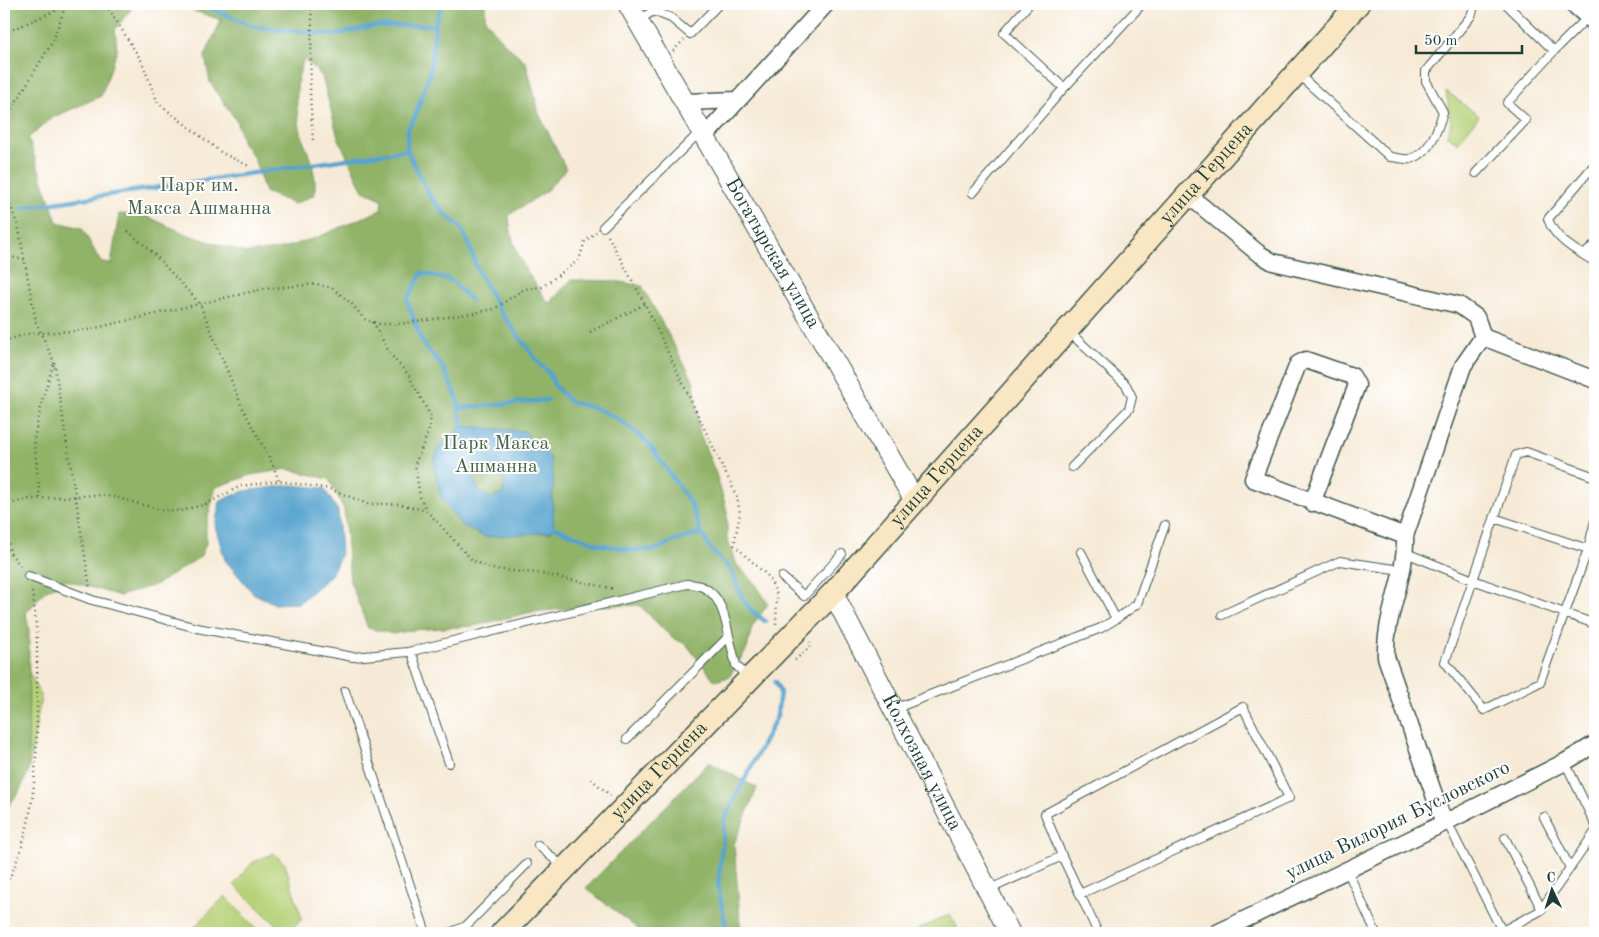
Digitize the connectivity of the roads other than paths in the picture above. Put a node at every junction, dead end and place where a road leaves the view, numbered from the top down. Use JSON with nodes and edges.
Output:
{"nodes":[{"id":1,"x":628,"y":4,"type":"edge"},
{"id":2,"x":719,"y":4,"type":"edge"},
{"id":3,"x":826,"y":4,"type":"edge"},
{"id":4,"x":1029,"y":4,"type":"edge"},
{"id":5,"x":1142,"y":4,"type":"edge"},
{"id":6,"x":1358,"y":4,"type":"edge"},
{"id":7,"x":1475,"y":4,"type":"edge"},
{"id":8,"x":1506,"y":4,"type":"edge"},
{"id":9,"x":1573,"y":4,"type":"edge"},
{"id":10,"x":1593,"y":17,"type":"edge"},
{"id":11,"x":638,"y":21,"type":"junction"},
{"id":12,"x":1554,"y":51,"type":"junction"},
{"id":13,"x":1297,"y":73,"type":"junction"},
{"id":14,"x":1064,"y":88,"type":"junction"},
{"id":15,"x":736,"y":100,"type":"junction"},
{"id":16,"x":685,"y":102,"type":"junction"},
{"id":17,"x":703,"y":134,"type":"junction"},
{"id":18,"x":1595,"y":164,"type":"edge"},
{"id":19,"x":1476,"y":173,"type":"dead end"},
{"id":20,"x":973,"y":193,"type":"dead end"},
{"id":21,"x":1187,"y":194,"type":"junction"},
{"id":22,"x":603,"y":227,"type":"road end"},
{"id":23,"x":1595,"y":244,"type":"edge"},
{"id":24,"x":1584,"y":255,"type":"junction"},
{"id":25,"x":1595,"y":262,"type":"edge"},
{"id":26,"x":1067,"y":330,"type":"junction"},
{"id":27,"x":1483,"y":337,"type":"junction"},
{"id":28,"x":1595,"y":380,"type":"edge"},
{"id":29,"x":1072,"y":467,"type":"dead end"},
{"id":30,"x":1595,"y":477,"type":"edge"},
{"id":31,"x":914,"y":501,"type":"junction"},
{"id":32,"x":1312,"y":503,"type":"junction"},
{"id":33,"x":1494,"y":518,"type":"junction"},
{"id":34,"x":1595,"y":521,"type":"edge"},
{"id":35,"x":1165,"y":525,"type":"dead end"},
{"id":36,"x":1405,"y":536,"type":"junction"},
{"id":37,"x":1588,"y":549,"type":"junction"},
{"id":38,"x":1081,"y":552,"type":"dead end"},
{"id":39,"x":1406,"y":553,"type":"junction"},
{"id":40,"x":842,"y":554,"type":"dead end"},
{"id":41,"x":1402,"y":570,"type":"junction"},
{"id":42,"x":28,"y":576,"type":"road end"},
{"id":43,"x":782,"y":577,"type":"dead end"},
{"id":44,"x":1473,"y":580,"type":"junction"},
{"id":45,"x":826,"y":586,"type":"junction"},
{"id":46,"x":1565,"y":613,"type":"junction"},
{"id":47,"x":1222,"y":615,"type":"dead end"},
{"id":48,"x":1116,"y":619,"type":"junction"},
{"id":49,"x":1595,"y":624,"type":"edge"},
{"id":50,"x":729,"y":636,"type":"junction"},
{"id":51,"x":412,"y":651,"type":"junction"},
{"id":52,"x":749,"y":678,"type":"junction"},
{"id":53,"x":345,"y":691,"type":"dead end"},
{"id":54,"x":894,"y":709,"type":"junction"},
{"id":55,"x":627,"y":739,"type":"dead end"},
{"id":56,"x":1595,"y":744,"type":"edge"},
{"id":57,"x":1565,"y":762,"type":"junction"},
{"id":58,"x":449,"y":763,"type":"dead end"},
{"id":59,"x":1544,"y":817,"type":"dead end"},
{"id":60,"x":1445,"y":822,"type":"junction"},
{"id":61,"x":1595,"y":824,"type":"edge"},
{"id":62,"x":1595,"y":832,"type":"edge"},
{"id":63,"x":1505,"y":838,"type":"dead end"},
{"id":64,"x":538,"y":845,"type":"dead end"},
{"id":65,"x":1062,"y":856,"type":"junction"},
{"id":66,"x":527,"y":864,"type":"dead end"},
{"id":67,"x":565,"y":868,"type":"junction"},
{"id":68,"x":1570,"y":868,"type":"junction"},
{"id":69,"x":1347,"y":870,"type":"junction"},
{"id":70,"x":988,"y":890,"type":"junction"},
{"id":71,"x":1080,"y":894,"type":"junction"},
{"id":72,"x":1542,"y":908,"type":"junction"},
{"id":73,"x":466,"y":926,"type":"junction"},
{"id":74,"x":426,"y":933,"type":"edge"},
{"id":75,"x":449,"y":933,"type":"edge"},
{"id":76,"x":473,"y":933,"type":"edge"},
{"id":77,"x":502,"y":933,"type":"edge"},
{"id":78,"x":1010,"y":933,"type":"edge"},
{"id":79,"x":1098,"y":933,"type":"edge"},
{"id":80,"x":1217,"y":933,"type":"edge"},
{"id":81,"x":1376,"y":933,"type":"edge"}],
"edges":[{"from":1,"to":11,"type":"street","name":"Богатырская улица"},
{"from":2,"to":11,"type":"lane"},
{"from":3,"to":15,"type":"street"},
{"from":4,"to":14,"type":"lane"},
{"from":5,"to":14,"type":"lane"},
{"from":6,"to":13,"type":"main road","name":"улица Герцена"},
{"from":7,"to":13,"type":"lane"},
{"from":8,"to":12,"type":"lane"},
{"from":9,"to":10,"type":"street"},
{"from":10,"to":12,"type":"lane"},
{"from":11,"to":16,"type":"street","name":"Богатырская улица"},
{"from":12,"to":19,"type":"lane"},
{"from":13,"to":21,"type":"main road","name":"улица Герцена"},
{"from":14,"to":20,"type":"lane"},
{"from":15,"to":16,"type":"street"},
{"from":15,"to":17,"type":"street"},
{"from":16,"to":17,"type":"street","name":"Богатырская улица"},
{"from":17,"to":22,"type":"lane"},
{"from":17,"to":31,"type":"street","name":"Богатырская улица"},
{"from":18,"to":24,"type":"lane"},
{"from":21,"to":26,"type":"main road","name":"улица Герцена"},
{"from":21,"to":27,"type":"street"},
{"from":23,"to":24,"type":"lane"},
{"from":24,"to":25,"type":"lane"},
{"from":26,"to":29,"type":"lane"},
{"from":26,"to":31,"type":"main road","name":"улица Герцена"},
{"from":27,"to":28,"type":"street"},
{"from":27,"to":36,"type":"street"},
{"from":30,"to":33,"type":"lane"},
{"from":31,"to":45,"type":"main road","name":"улица Герцена"},
{"from":32,"to":32,"type":"street"},
{"from":32,"to":36,"type":"street"},
{"from":33,"to":37,"type":"lane"},
{"from":33,"to":44,"type":"lane"},
{"from":34,"to":37,"type":"lane"},
{"from":35,"to":48,"type":"lane"},
{"from":36,"to":39,"type":"street"},
{"from":37,"to":46,"type":"lane"},
{"from":38,"to":48,"type":"lane"},
{"from":39,"to":41,"type":"street"},
{"from":39,"to":44,"type":"lane"},
{"from":40,"to":45,"type":"lane"},
{"from":41,"to":47,"type":"lane"},
{"from":41,"to":60,"type":"street"},
{"from":42,"to":51,"type":"lane"},
{"from":43,"to":45,"type":"lane"},
{"from":44,"to":46,"type":"lane"},
{"from":44,"to":46,"type":"lane"},
{"from":45,"to":52,"type":"main road","name":"улица Герцена"},
{"from":45,"to":54,"type":"street","name":"Колхозная улица"},
{"from":46,"to":49,"type":"lane"},
{"from":48,"to":54,"type":"lane"},
{"from":50,"to":51,"type":"lane"},
{"from":50,"to":52,"type":"lane"},
{"from":50,"to":55,"type":"lane"},
{"from":51,"to":58,"type":"lane"},
{"from":52,"to":67,"type":"main road","name":"улица Герцена"},
{"from":53,"to":74,"type":"lane"},
{"from":54,"to":70,"type":"street","name":"Колхозная улица"},
{"from":56,"to":57,"type":"street","name":"улица Вилория Бусловского"},
{"from":57,"to":60,"type":"street","name":"улица Вилория Бусловского"},
{"from":57,"to":61,"type":"lane"},
{"from":59,"to":68,"type":"lane"},
{"from":60,"to":69,"type":"street","name":"улица Вилория Бусловского"},
{"from":60,"to":72,"type":"lane"},
{"from":62,"to":68,"type":"lane"},
{"from":63,"to":72,"type":"lane"},
{"from":64,"to":67,"type":"lane"},
{"from":65,"to":70,"type":"lane"},
{"from":65,"to":71,"type":"lane"},
{"from":65,"to":71,"type":"lane"},
{"from":66,"to":73,"type":"lane"},
{"from":67,"to":77,"type":"main road","name":"улица Герцена"},
{"from":68,"to":72,"type":"lane"},
{"from":69,"to":80,"type":"street","name":"улица Вилория Бусловского"},
{"from":69,"to":81,"type":"lane"},
{"from":70,"to":78,"type":"street","name":"Колхозная улица"},
{"from":71,"to":79,"type":"lane"},
{"from":73,"to":75,"type":"lane"},
{"from":73,"to":76,"type":"lane"}]}
